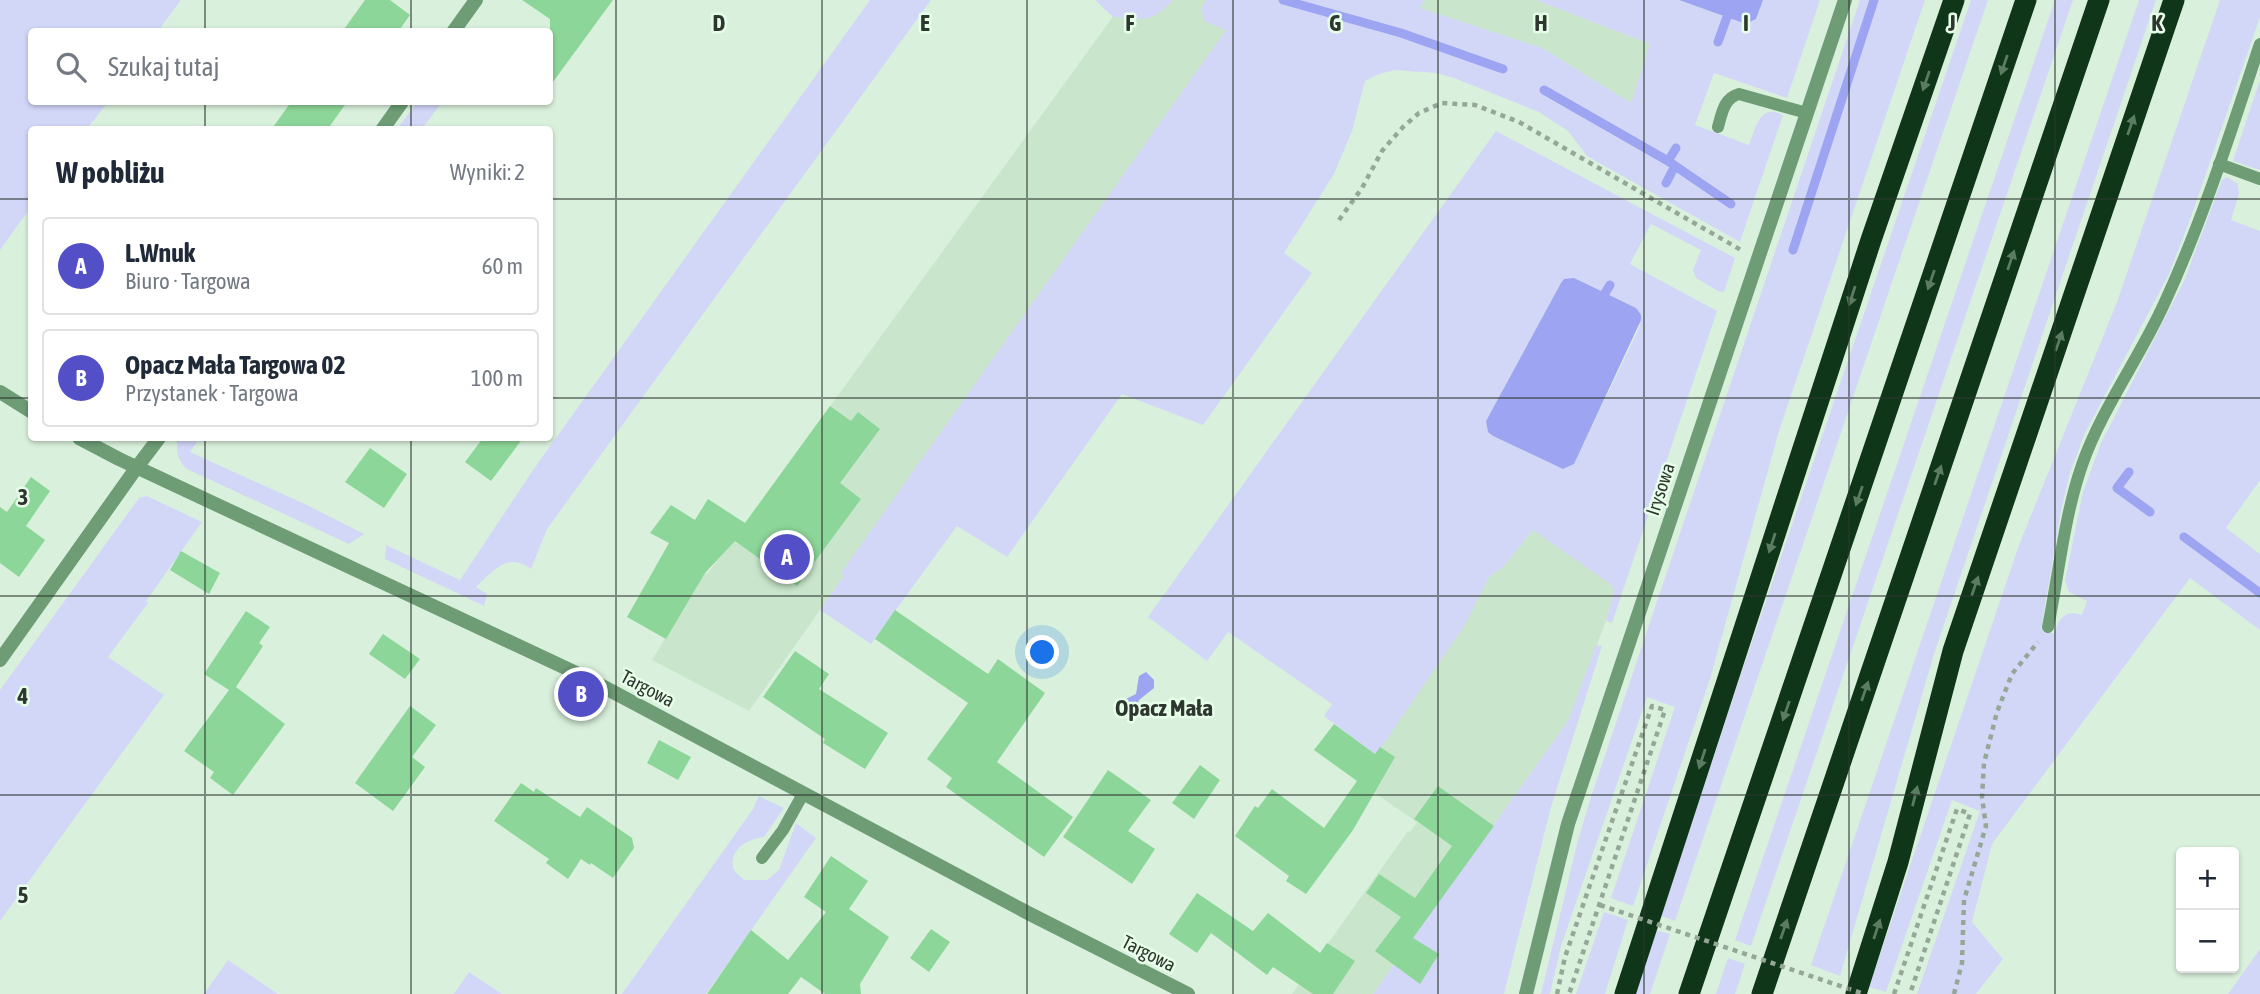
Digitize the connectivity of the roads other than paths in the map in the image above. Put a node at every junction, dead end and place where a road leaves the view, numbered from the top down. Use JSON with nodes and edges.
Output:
{"nodes":[{"id":1,"x":476,"y":0,"type":"edge"},
{"id":2,"x":1845,"y":0,"type":"edge"},
{"id":3,"x":1954,"y":0,"type":"edge"},
{"id":4,"x":2026,"y":0,"type":"edge"},
{"id":5,"x":2099,"y":0,"type":"edge"},
{"id":6,"x":2174,"y":0,"type":"edge"},
{"id":7,"x":456,"y":28,"type":"edge"},
{"id":8,"x":2260,"y":44,"type":"edge"},
{"id":9,"x":400,"y":105,"type":"edge"},
{"id":10,"x":1807,"y":113,"type":"junction"},
{"id":11,"x":385,"y":126,"type":"edge"},
{"id":12,"x":1718,"y":127,"type":"dead end"},
{"id":13,"x":2218,"y":164,"type":"junction"},
{"id":14,"x":2260,"y":179,"type":"edge"},
{"id":15,"x":0,"y":392,"type":"edge"},
{"id":16,"x":28,"y":410,"type":"edge"},
{"id":17,"x":85,"y":441,"type":"edge"},
{"id":18,"x":157,"y":441,"type":"edge"},
{"id":19,"x":137,"y":467,"type":"junction"},
{"id":20,"x":2048,"y":627,"type":"road end"},
{"id":21,"x":0,"y":660,"type":"edge"},
{"id":22,"x":803,"y":794,"type":"junction"},
{"id":23,"x":762,"y":858,"type":"dead end"},
{"id":24,"x":1188,"y":994,"type":"edge"},
{"id":25,"x":1526,"y":994,"type":"edge"},
{"id":26,"x":1625,"y":994,"type":"edge"},
{"id":27,"x":1689,"y":994,"type":"edge"},
{"id":28,"x":1762,"y":994,"type":"edge"},
{"id":29,"x":1856,"y":994,"type":"edge"}],
"edges":[{"from":1,"to":7,"type":"street"},
{"from":2,"to":10,"type":"street","name":"Irysowa"},
{"from":3,"to":26,"type":"highway","one_way":true},
{"from":4,"to":27,"type":"highway","one_way":true},
{"from":28,"to":5,"type":"highway","one_way":true},
{"from":29,"to":6,"type":"highway","one_way":true},
{"from":8,"to":13,"type":"lane"},
{"from":9,"to":11,"type":"street"},
{"from":10,"to":12,"type":"lane"},
{"from":10,"to":25,"type":"street","name":"Irysowa"},
{"from":13,"to":14,"type":"lane"},
{"from":13,"to":20,"type":"lane"},
{"from":15,"to":16,"type":"street"},
{"from":17,"to":19,"type":"street","name":"Targowa"},
{"from":18,"to":19,"type":"street"},
{"from":19,"to":21,"type":"street"},
{"from":19,"to":22,"type":"street","name":"Targowa"},
{"from":22,"to":23,"type":"lane"},
{"from":22,"to":24,"type":"street","name":"Targowa"}]}
